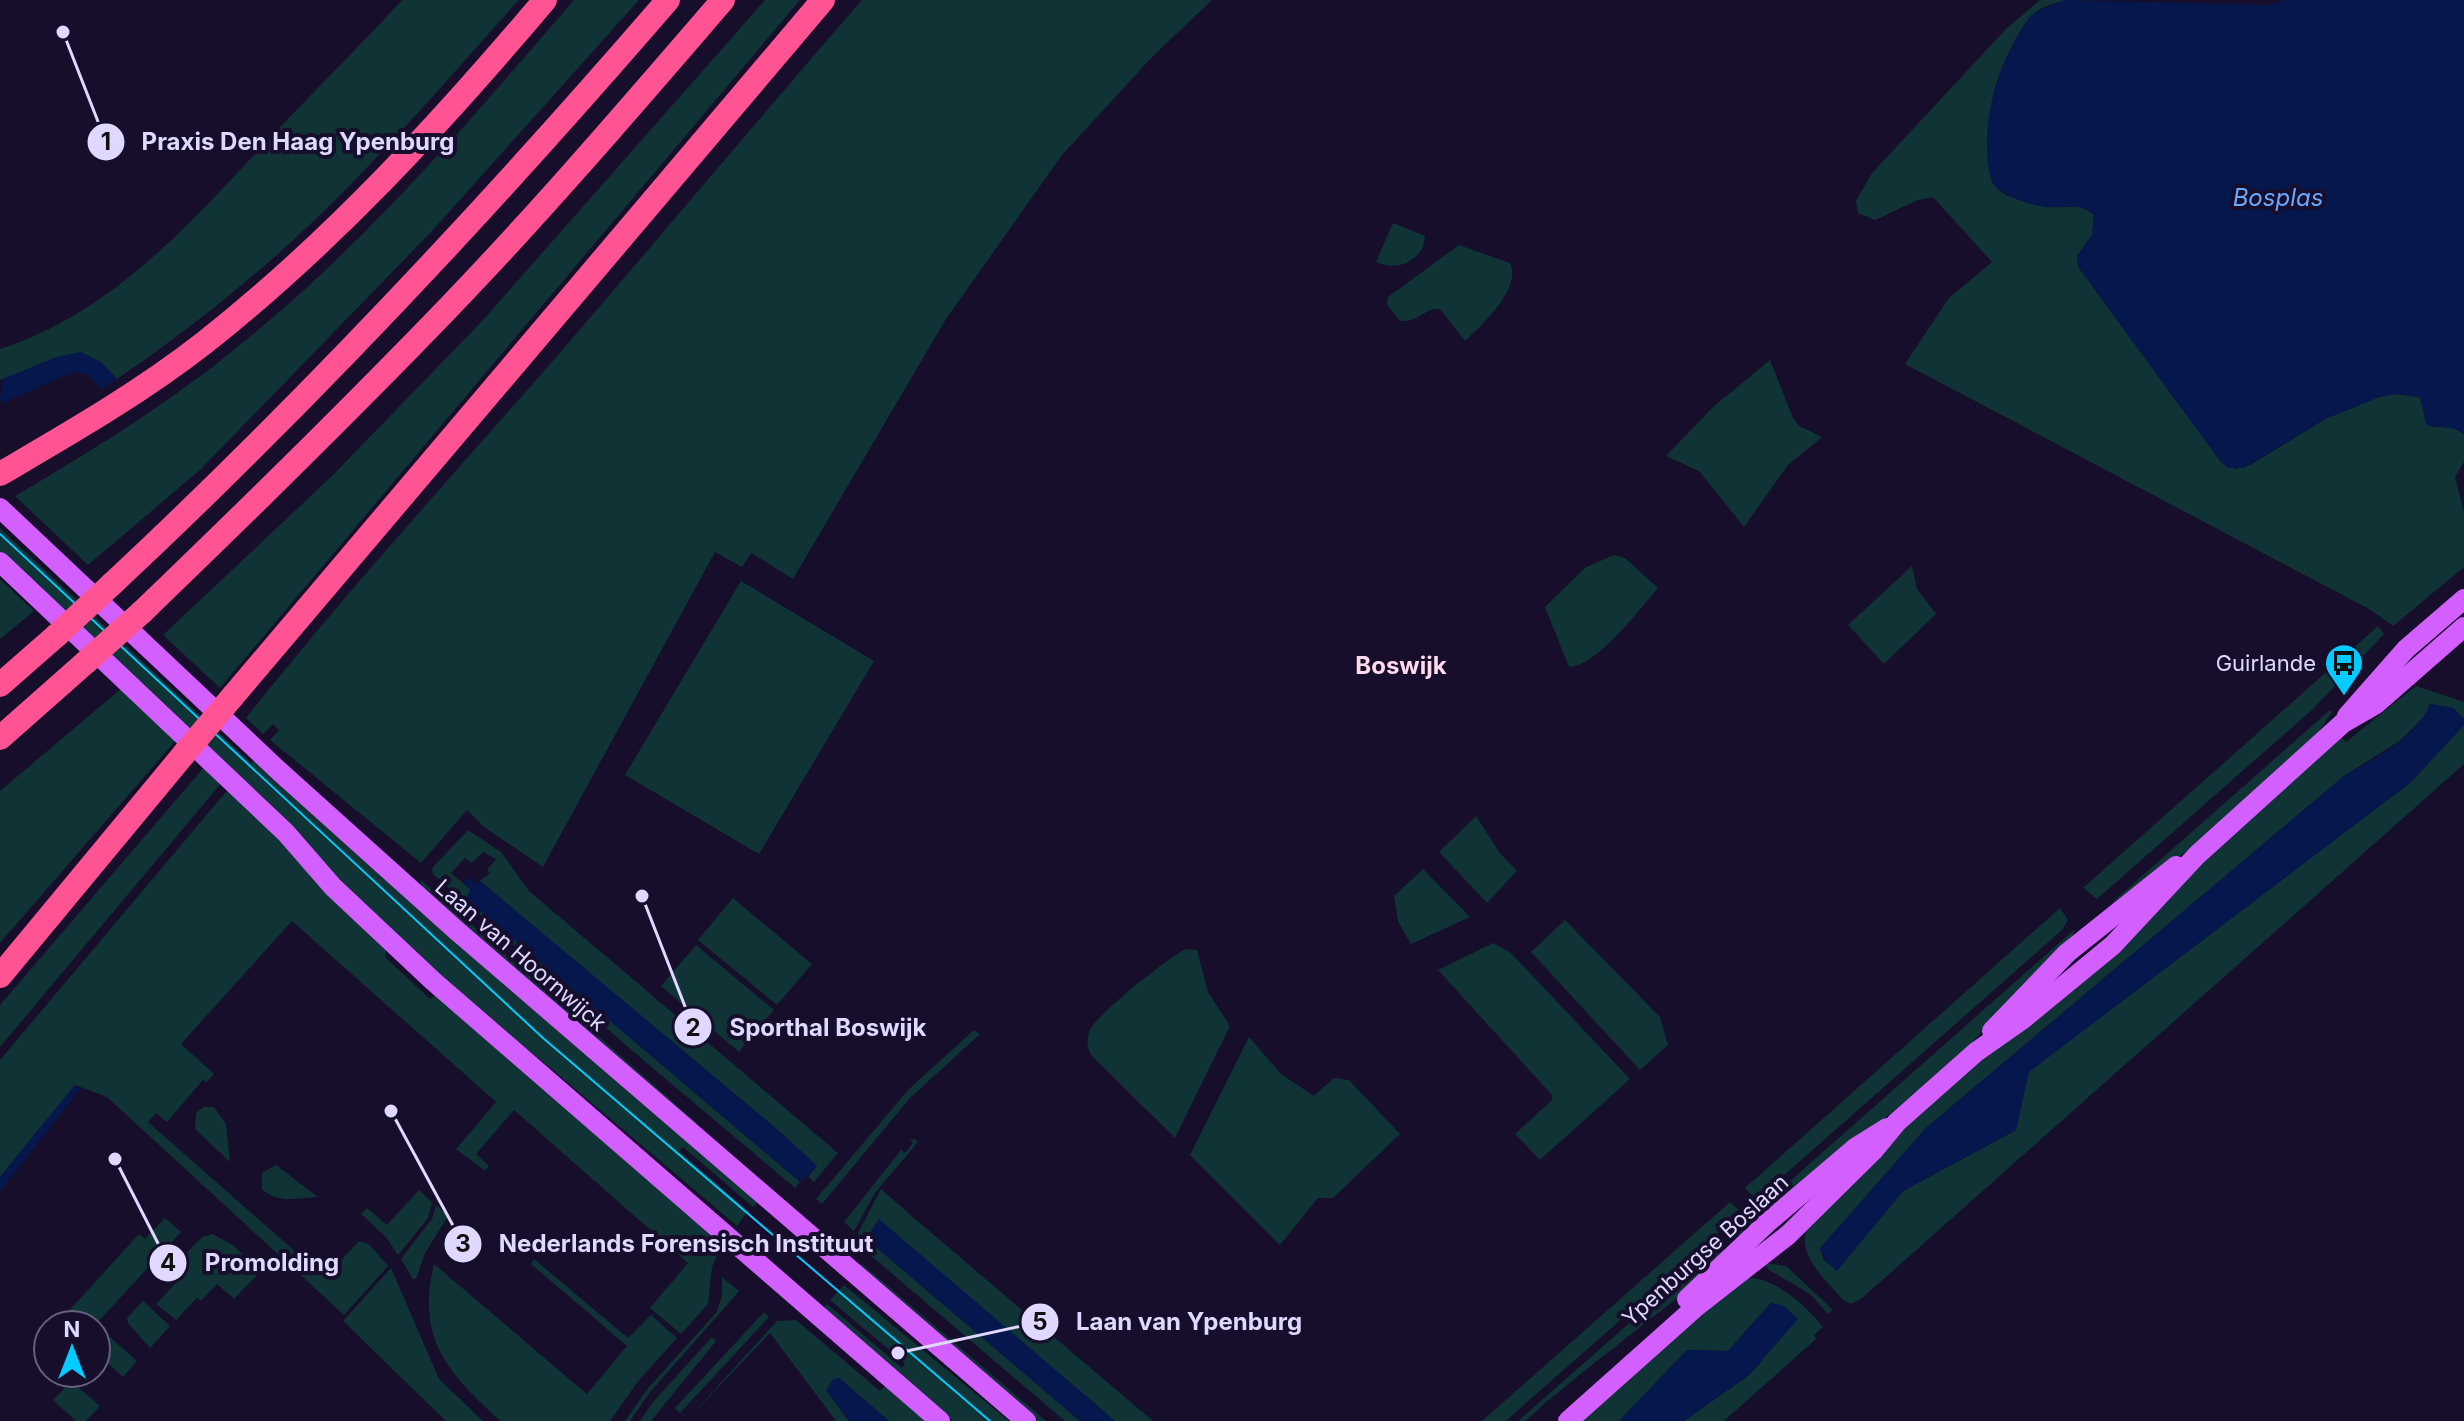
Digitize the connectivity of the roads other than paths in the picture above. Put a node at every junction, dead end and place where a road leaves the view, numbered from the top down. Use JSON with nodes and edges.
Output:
{"nodes":[{"id":1,"x":545,"y":0,"type":"edge"},
{"id":2,"x":668,"y":0,"type":"edge"},
{"id":3,"x":723,"y":0,"type":"edge"},
{"id":4,"x":823,"y":0,"type":"edge"},
{"id":5,"x":0,"y":474,"type":"edge"},
{"id":6,"x":0,"y":508,"type":"edge"},
{"id":7,"x":0,"y":562,"type":"edge"},
{"id":8,"x":2464,"y":599,"type":"edge"},
{"id":9,"x":2464,"y":627,"type":"edge"},
{"id":10,"x":3,"y":682,"type":"edge"},
{"id":11,"x":2343,"y":723,"type":"junction"},
{"id":12,"x":0,"y":738,"type":"edge"},
{"id":13,"x":0,"y":976,"type":"edge"},
{"id":14,"x":1897,"y":1122,"type":"junction"},
{"id":15,"x":940,"y":1421,"type":"edge"},
{"id":16,"x":1026,"y":1421,"type":"edge"},
{"id":17,"x":1550,"y":1421,"type":"edge"},
{"id":18,"x":1568,"y":1421,"type":"edge"}],
"edges":[{"from":1,"to":5,"type":"highway"},
{"from":2,"to":10,"type":"highway","bridge":true},
{"from":3,"to":12,"type":"highway","bridge":true},
{"from":4,"to":13,"type":"highway","bridge":true},
{"from":6,"to":16,"type":"main road","name":"Laan van Hoornwijck"},
{"from":7,"to":15,"type":"main road"},
{"from":8,"to":11,"type":"main road","name":"Ypenburgse Boslaan"},
{"from":9,"to":11,"type":"main road","name":"Ypenburgse Boslaan"},
{"from":11,"to":14,"type":"main road","name":"Ypenburgse Boslaan"},
{"from":14,"to":17,"type":"main road","name":"Ypenburgse Boslaan"},
{"from":14,"to":18,"type":"main road","name":"Ypenburgse Boslaan"}]}
